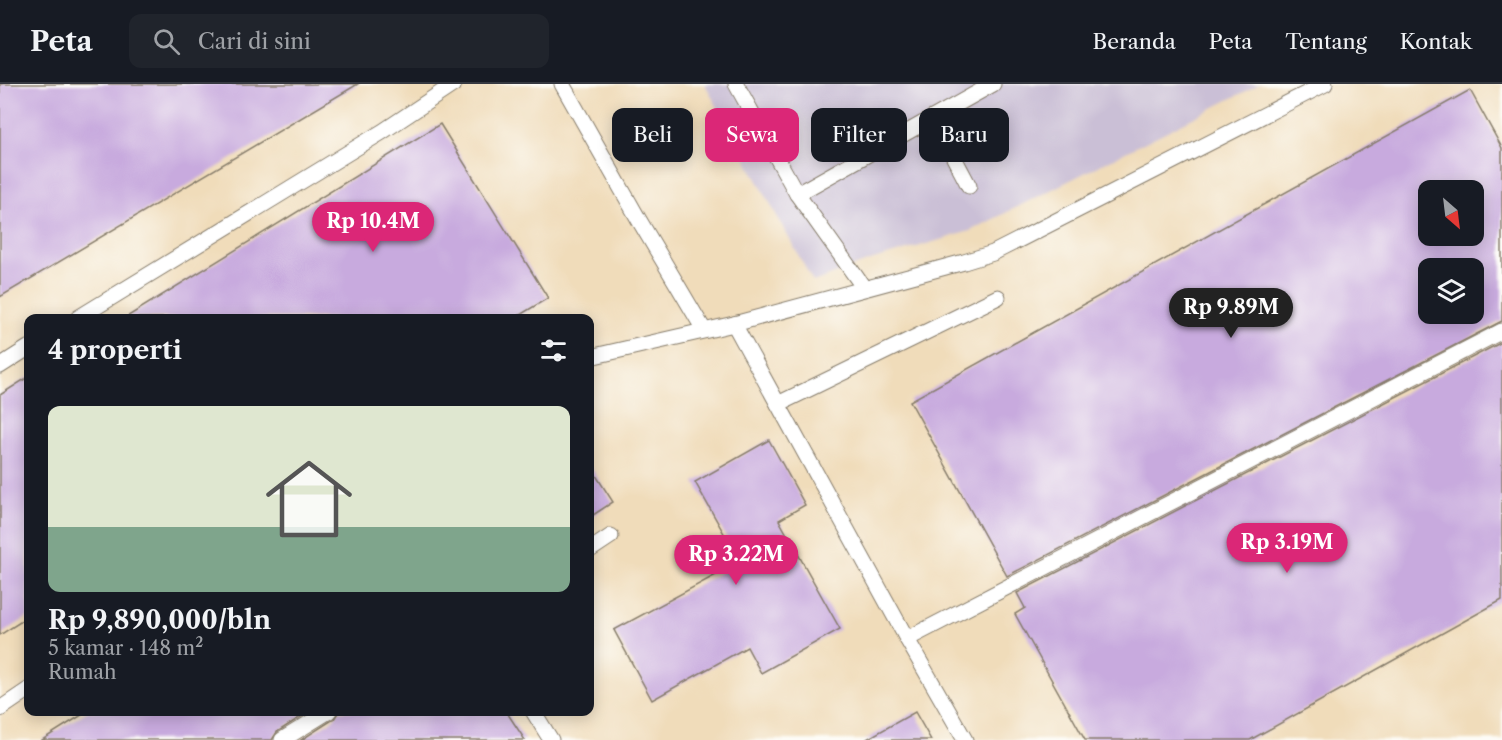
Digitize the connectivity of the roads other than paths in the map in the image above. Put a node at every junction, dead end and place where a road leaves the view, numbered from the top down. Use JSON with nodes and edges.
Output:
{"nodes":[{"id":1,"x":562,"y":84,"type":"edge"},
{"id":2,"x":736,"y":84,"type":"edge"},
{"id":3,"x":993,"y":84,"type":"edge"},
{"id":4,"x":1325,"y":84,"type":"edge"},
{"id":5,"x":447,"y":86,"type":"edge"},
{"id":6,"x":951,"y":108,"type":"edge"},
{"id":7,"x":919,"y":126,"type":"edge"},
{"id":8,"x":956,"y":162,"type":"edge"},
{"id":9,"x":969,"y":186,"type":"dead end"},
{"id":10,"x":797,"y":194,"type":"junction"},
{"id":11,"x":864,"y":288,"type":"junction"},
{"id":12,"x":998,"y":297,"type":"dead end"},
{"id":13,"x":85,"y":314,"type":"edge"},
{"id":14,"x":734,"y":324,"type":"junction"},
{"id":15,"x":704,"y":330,"type":"junction"},
{"id":16,"x":1502,"y":331,"type":"edge"},
{"id":17,"x":24,"y":351,"type":"edge"},
{"id":18,"x":594,"y":356,"type":"edge"},
{"id":19,"x":0,"y":366,"type":"edge"},
{"id":20,"x":778,"y":404,"type":"junction"},
{"id":21,"x":611,"y":536,"type":"dead end"},
{"id":22,"x":594,"y":547,"type":"edge"},
{"id":23,"x":908,"y":639,"type":"junction"},
{"id":24,"x":24,"y":693,"type":"edge"},
{"id":25,"x":0,"y":709,"type":"edge"},
{"id":26,"x":321,"y":716,"type":"edge"},
{"id":27,"x":536,"y":716,"type":"edge"},
{"id":28,"x":282,"y":740,"type":"edge"},
{"id":29,"x":551,"y":740,"type":"edge"},
{"id":30,"x":965,"y":740,"type":"edge"}],
"edges":[{"from":1,"to":15,"type":"lane"},
{"from":2,"to":10,"type":"lane"},
{"from":3,"to":6,"type":"lane"},
{"from":4,"to":11,"type":"lane"},
{"from":5,"to":13,"type":"lane"},
{"from":7,"to":10,"type":"lane"},
{"from":8,"to":9,"type":"lane"},
{"from":10,"to":11,"type":"lane"},
{"from":11,"to":14,"type":"lane"},
{"from":12,"to":20,"type":"lane"},
{"from":14,"to":15,"type":"lane"},
{"from":14,"to":20,"type":"lane"},
{"from":15,"to":18,"type":"lane"},
{"from":16,"to":23,"type":"lane"},
{"from":17,"to":19,"type":"lane"},
{"from":20,"to":23,"type":"lane"},
{"from":21,"to":22,"type":"lane"},
{"from":23,"to":30,"type":"lane"},
{"from":24,"to":25,"type":"lane"},
{"from":26,"to":28,"type":"lane"},
{"from":27,"to":29,"type":"lane"}]}
